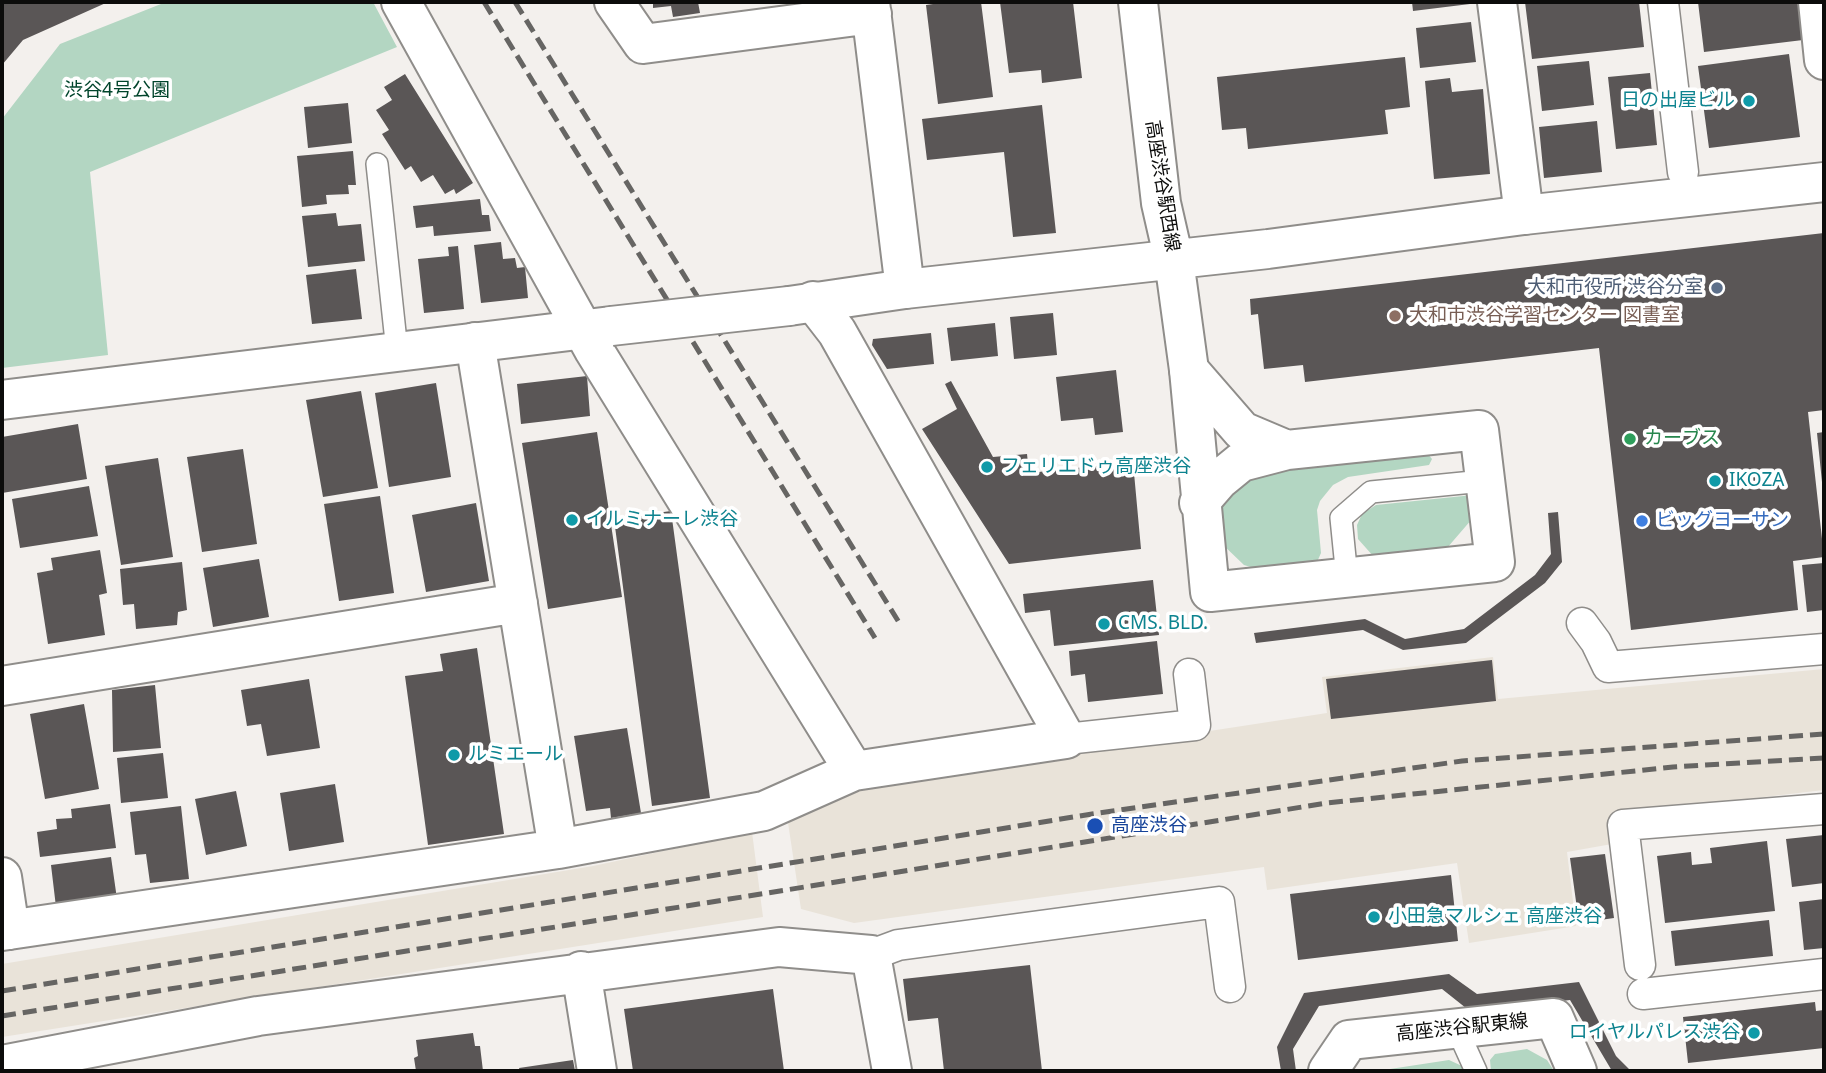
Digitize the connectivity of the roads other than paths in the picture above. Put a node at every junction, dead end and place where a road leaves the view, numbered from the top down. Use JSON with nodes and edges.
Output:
{"nodes":[{"id":1,"x":401,"y":2,"type":"edge"},
{"id":2,"x":614,"y":2,"type":"edge"},
{"id":3,"x":1138,"y":2,"type":"edge"},
{"id":4,"x":1497,"y":2,"type":"edge"},
{"id":5,"x":1663,"y":2,"type":"edge"},
{"id":6,"x":1818,"y":2,"type":"edge"},
{"id":7,"x":871,"y":8,"type":"edge"},
{"id":8,"x":1824,"y":60,"type":"edge"},
{"id":9,"x":377,"y":164,"type":"dead end"},
{"id":10,"x":1684,"y":172,"type":"dead end"},
{"id":11,"x":1824,"y":182,"type":"edge"},
{"id":12,"x":1524,"y":215,"type":"junction"},
{"id":13,"x":1174,"y":260,"type":"junction"},
{"id":14,"x":905,"y":289,"type":"junction"},
{"id":15,"x":801,"y":304,"type":"junction"},
{"id":16,"x":597,"y":327,"type":"junction"},
{"id":17,"x":475,"y":342,"type":"junction"},
{"id":18,"x":397,"y":351,"type":"junction"},
{"id":19,"x":1189,"y":370,"type":"junction"},
{"id":20,"x":2,"y":400,"type":"edge"},
{"id":21,"x":1287,"y":450,"type":"junction"},
{"id":22,"x":1483,"y":481,"type":"junction"},
{"id":23,"x":1199,"y":503,"type":"junction"},
{"id":24,"x":1347,"y":578,"type":"junction"},
{"id":25,"x":517,"y":603,"type":"junction"},
{"id":26,"x":1582,"y":623,"type":"dead end"},
{"id":27,"x":1824,"y":649,"type":"edge"},
{"id":28,"x":1189,"y":674,"type":"dead end"},
{"id":29,"x":2,"y":686,"type":"edge"},
{"id":30,"x":1066,"y":739,"type":"junction"},
{"id":31,"x":854,"y":771,"type":"junction"},
{"id":32,"x":1824,"y":809,"type":"edge"},
{"id":33,"x":558,"y":849,"type":"junction"},
{"id":34,"x":2,"y":877,"type":"edge"},
{"id":35,"x":6,"y":930,"type":"edge"},
{"id":36,"x":872,"y":954,"type":"junction"},
{"id":37,"x":581,"y":971,"type":"junction"},
{"id":38,"x":1824,"y":974,"type":"edge"},
{"id":39,"x":1230,"y":987,"type":"dead end"},
{"id":40,"x":1457,"y":1029,"type":"junction"},
{"id":41,"x":26,"y":1065,"type":"edge"},
{"id":42,"x":597,"y":1071,"type":"edge"},
{"id":43,"x":892,"y":1071,"type":"edge"},
{"id":44,"x":1328,"y":1071,"type":"edge"},
{"id":45,"x":1476,"y":1071,"type":"edge"},
{"id":46,"x":1577,"y":1071,"type":"edge"}],
"edges":[{"from":1,"to":16,"type":"street"},
{"from":2,"to":7,"type":"street"},
{"from":3,"to":13,"type":"street","name":"高座渋谷駅西線"},
{"from":4,"to":12,"type":"street"},
{"from":5,"to":10,"type":"street"},
{"from":6,"to":8,"type":"street"},
{"from":7,"to":14,"type":"street"},
{"from":9,"to":18,"type":"lane"},
{"from":11,"to":12,"type":"street"},
{"from":12,"to":13,"type":"street"},
{"from":13,"to":14,"type":"street"},
{"from":13,"to":19,"type":"street","name":"高座渋谷駅西線"},
{"from":14,"to":15,"type":"street"},
{"from":15,"to":16,"type":"street","bridge":true},
{"from":15,"to":30,"type":"street"},
{"from":16,"to":17,"type":"street"},
{"from":16,"to":31,"type":"street"},
{"from":17,"to":18,"type":"street"},
{"from":17,"to":25,"type":"street"},
{"from":18,"to":20,"type":"street"},
{"from":19,"to":21,"type":"street"},
{"from":19,"to":23,"type":"street","name":"高座渋谷駅西線"},
{"from":21,"to":22,"type":"street"},
{"from":21,"to":23,"type":"street"},
{"from":22,"to":24,"type":"lane"},
{"from":22,"to":24,"type":"street"},
{"from":23,"to":24,"type":"street","name":"高座渋谷駅西線"},
{"from":25,"to":29,"type":"street"},
{"from":25,"to":33,"type":"street"},
{"from":26,"to":27,"type":"street"},
{"from":28,"to":30,"type":"street"},
{"from":30,"to":31,"type":"street"},
{"from":31,"to":33,"type":"street"},
{"from":32,"to":38,"type":"street"},
{"from":33,"to":35,"type":"street"},
{"from":34,"to":35,"type":"street"},
{"from":36,"to":37,"type":"street"},
{"from":36,"to":39,"type":"street"},
{"from":36,"to":43,"type":"street"},
{"from":37,"to":41,"type":"street"},
{"from":37,"to":42,"type":"street"},
{"from":40,"to":44,"type":"street","name":"高座渋谷駅東線"},
{"from":40,"to":45,"type":"lane"},
{"from":40,"to":46,"type":"street","name":"高座渋谷駅東線"}]}
